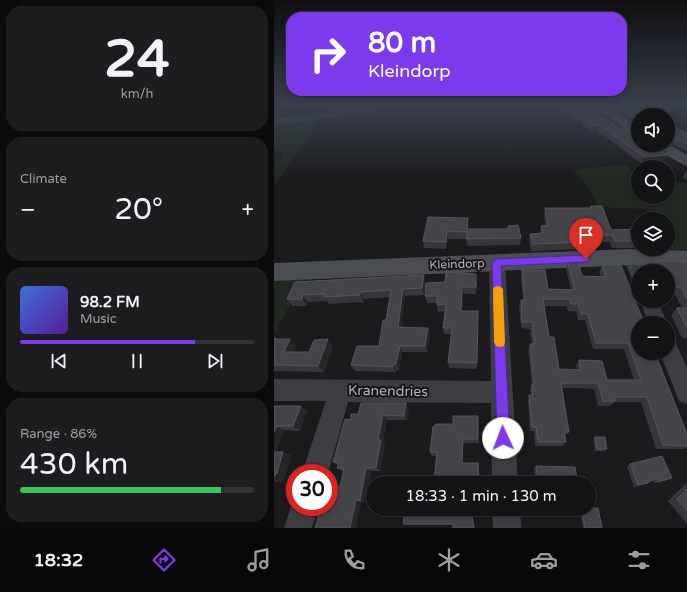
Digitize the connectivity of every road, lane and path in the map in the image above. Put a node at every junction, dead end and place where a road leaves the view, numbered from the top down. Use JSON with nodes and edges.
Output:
{"nodes":[{"id":1,"x":672,"y":152,"type":"edge"},
{"id":2,"x":687,"y":160,"type":"edge"},
{"id":3,"x":687,"y":259,"type":"edge"},
{"id":4,"x":497,"y":262,"type":"junction"},
{"id":5,"x":649,"y":264,"type":"edge"},
{"id":6,"x":631,"y":266,"type":"edge"},
{"id":7,"x":274,"y":272,"type":"edge"},
{"id":8,"x":673,"y":360,"type":"edge"},
{"id":9,"x":274,"y":390,"type":"edge"},
{"id":10,"x":340,"y":391,"type":"junction"},
{"id":11,"x":502,"y":392,"type":"junction"},
{"id":12,"x":687,"y":393,"type":"edge"},
{"id":13,"x":318,"y":464,"type":"edge"},
{"id":14,"x":505,"y":476,"type":"edge"},
{"id":15,"x":301,"y":516,"type":"edge"},
{"id":16,"x":506,"y":516,"type":"edge"},
{"id":17,"x":298,"y":528,"type":"edge"},
{"id":18,"x":507,"y":528,"type":"edge"}],
"edges":[{"from":1,"to":2,"type":"street"},
{"from":3,"to":5,"type":"street","name":"Kleindorp"},
{"from":4,"to":6,"type":"street","name":"Kleindorp"},
{"from":4,"to":7,"type":"street","name":"Kleindorp"},
{"from":4,"to":11,"type":"street"},
{"from":8,"to":12,"type":"street"},
{"from":9,"to":10,"type":"street","name":"Kranendries"},
{"from":10,"to":11,"type":"street","name":"Kranendries"},
{"from":10,"to":13,"type":"street"},
{"from":11,"to":14,"type":"street"},
{"from":15,"to":17,"type":"street"},
{"from":16,"to":18,"type":"street"}]}
